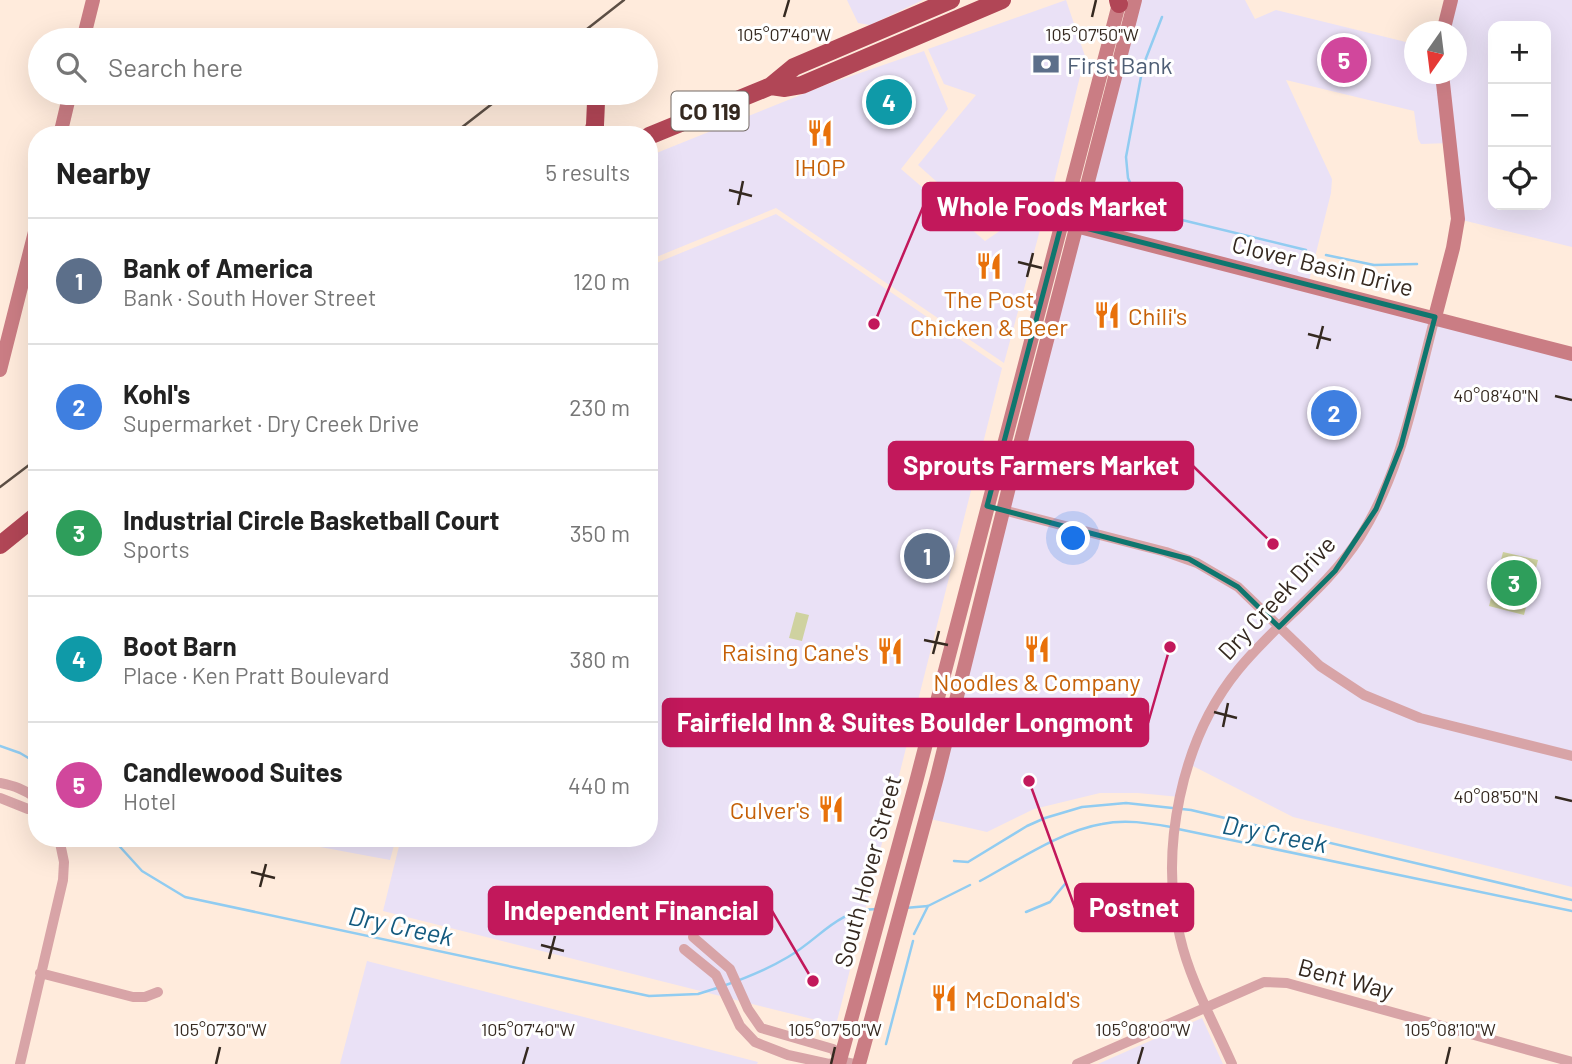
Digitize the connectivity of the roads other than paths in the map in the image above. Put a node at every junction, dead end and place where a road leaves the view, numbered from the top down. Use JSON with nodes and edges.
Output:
{"nodes":[{"id":1,"x":93,"y":0,"type":"edge"},
{"id":2,"x":951,"y":0,"type":"edge"},
{"id":3,"x":1002,"y":0,"type":"edge"},
{"id":4,"x":1451,"y":0,"type":"edge"},
{"id":5,"x":1123,"y":1,"type":"edge"},
{"id":6,"x":1446,"y":21,"type":"edge"},
{"id":7,"x":86,"y":28,"type":"edge"},
{"id":8,"x":1444,"y":84,"type":"edge"},
{"id":9,"x":771,"y":86,"type":"junction"},
{"id":10,"x":67,"y":105,"type":"edge"},
{"id":11,"x":596,"y":105,"type":"edge"},
{"id":12,"x":62,"y":126,"type":"edge"},
{"id":13,"x":595,"y":126,"type":"edge"},
{"id":14,"x":658,"y":132,"type":"edge"},
{"id":15,"x":1069,"y":224,"type":"junction"},
{"id":16,"x":28,"y":260,"type":"edge"},
{"id":17,"x":1435,"y":317,"type":"junction"},
{"id":18,"x":1572,"y":354,"type":"edge"},
{"id":19,"x":0,"y":370,"type":"edge"},
{"id":20,"x":987,"y":506,"type":"junction"},
{"id":21,"x":1003,"y":510,"type":"junction"},
{"id":22,"x":28,"y":522,"type":"edge"},
{"id":23,"x":4,"y":539,"type":"edge"},
{"id":24,"x":1279,"y":626,"type":"junction"},
{"id":25,"x":1572,"y":756,"type":"edge"},
{"id":26,"x":0,"y":783,"type":"edge"},
{"id":27,"x":28,"y":792,"type":"edge"},
{"id":28,"x":0,"y":798,"type":"edge"},
{"id":29,"x":28,"y":809,"type":"edge"},
{"id":30,"x":61,"y":847,"type":"edge"},
{"id":31,"x":693,"y":937,"type":"dead end"},
{"id":32,"x":684,"y":949,"type":"dead end"},
{"id":33,"x":40,"y":973,"type":"junction"},
{"id":34,"x":158,"y":992,"type":"dead end"},
{"id":35,"x":1206,"y":1008,"type":"junction"},
{"id":36,"x":1572,"y":1062,"type":"edge"},
{"id":37,"x":848,"y":1063,"type":"edge"},
{"id":38,"x":20,"y":1064,"type":"edge"},
{"id":39,"x":1077,"y":1064,"type":"edge"},
{"id":40,"x":1233,"y":1064,"type":"edge"}],
"edges":[{"from":1,"to":7,"type":"main road"},
{"from":2,"to":9,"type":"highway","number":"CO 119"},
{"from":3,"to":9,"type":"highway","number":"CO 119"},
{"from":4,"to":6,"type":"main road"},
{"from":5,"to":15,"type":"main road","name":"South Hover Street"},
{"from":8,"to":17,"type":"main road","name":"Dry Creek Drive"},
{"from":9,"to":14,"type":"highway","number":"CO 119"},
{"from":10,"to":12,"type":"main road"},
{"from":11,"to":13,"type":"highway"},
{"from":15,"to":17,"type":"main road","name":"Clover Basin Drive"},
{"from":15,"to":20,"type":"main road","name":"South Hover Street"},
{"from":15,"to":21,"type":"main road","name":"South Hover Street"},
{"from":16,"to":19,"type":"main road"},
{"from":17,"to":18,"type":"main road","name":"Clover Basin Drive"},
{"from":17,"to":24,"type":"street","name":"Dry Creek Drive"},
{"from":20,"to":21,"type":"main road"},
{"from":20,"to":37,"type":"main road","name":"South Hover Street"},
{"from":21,"to":24,"type":"street"},
{"from":21,"to":37,"type":"main road","name":"South Hover Street"},
{"from":22,"to":23,"type":"highway"},
{"from":24,"to":25,"type":"street"},
{"from":24,"to":35,"type":"street","name":"Dry Creek Drive"},
{"from":26,"to":27,"type":"street"},
{"from":28,"to":29,"type":"street"},
{"from":30,"to":33,"type":"street"},
{"from":31,"to":37,"type":"street"},
{"from":32,"to":37,"type":"street"},
{"from":33,"to":34,"type":"street"},
{"from":33,"to":38,"type":"street"},
{"from":35,"to":36,"type":"street","name":"Bent Way"},
{"from":35,"to":39,"type":"street","name":"Bent Way"},
{"from":35,"to":40,"type":"street","name":"Dry Creek Drive"}]}
